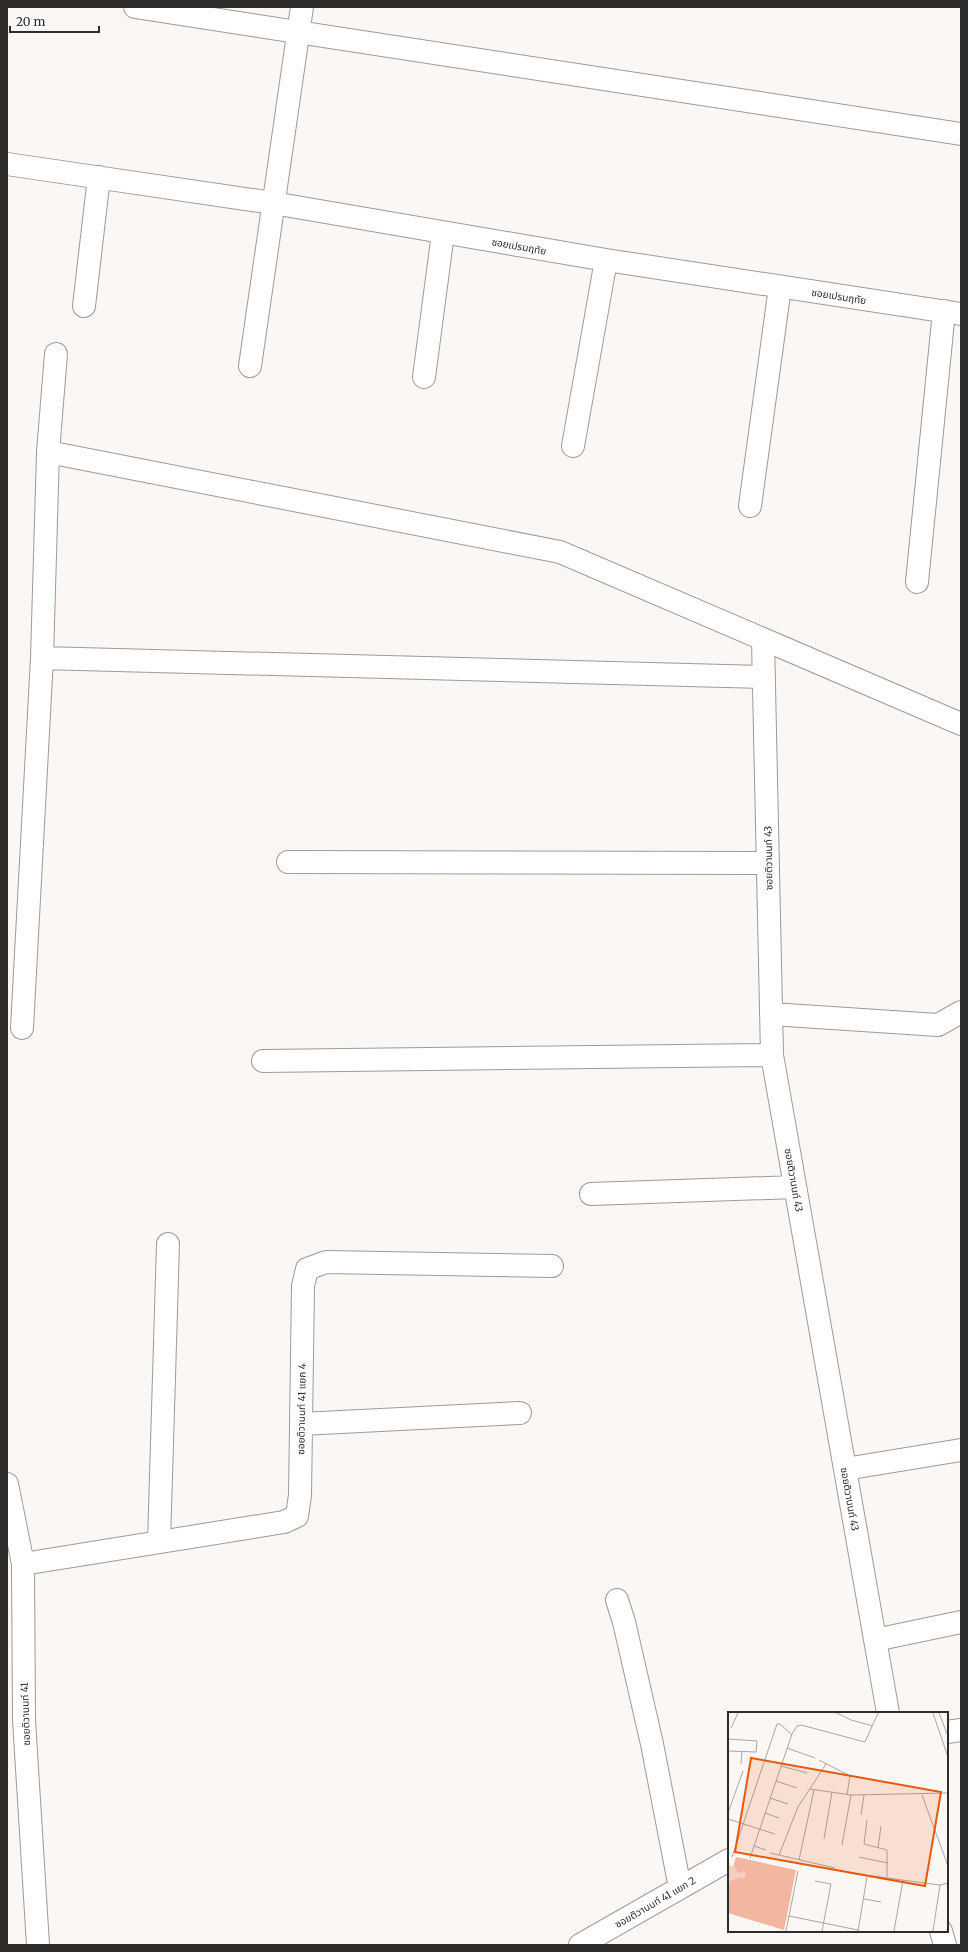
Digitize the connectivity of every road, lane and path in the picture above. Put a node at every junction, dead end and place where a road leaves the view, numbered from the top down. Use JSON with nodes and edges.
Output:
{"nodes":[{"id":1,"x":135,"y":7,"type":"edge"},
{"id":2,"x":302,"y":7,"type":"edge"},
{"id":3,"x":298,"y":32,"type":"junction"},
{"id":4,"x":961,"y":134,"type":"edge"},
{"id":5,"x":7,"y":164,"type":"edge"},
{"id":6,"x":99,"y":177,"type":"junction"},
{"id":7,"x":273,"y":203,"type":"junction"},
{"id":8,"x":443,"y":233,"type":"junction"},
{"id":9,"x":606,"y":260,"type":"junction"},
{"id":10,"x":780,"y":287,"type":"junction"},
{"id":11,"x":84,"y":306,"type":"dead end"},
{"id":12,"x":952,"y":313,"type":"edge"},
{"id":13,"x":56,"y":354,"type":"dead end"},
{"id":14,"x":250,"y":366,"type":"dead end"},
{"id":15,"x":424,"y":377,"type":"dead end"},
{"id":16,"x":573,"y":446,"type":"dead end"},
{"id":17,"x":48,"y":452,"type":"junction"},
{"id":18,"x":750,"y":506,"type":"dead end"},
{"id":19,"x":917,"y":582,"type":"dead end"},
{"id":20,"x":764,"y":640,"type":"junction"},
{"id":21,"x":42,"y":658,"type":"junction"},
{"id":22,"x":764,"y":677,"type":"junction"},
{"id":23,"x":961,"y":724,"type":"edge"},
{"id":24,"x":288,"y":862,"type":"dead end"},
{"id":25,"x":768,"y":863,"type":"junction"},
{"id":26,"x":961,"y":1012,"type":"edge"},
{"id":27,"x":771,"y":1014,"type":"junction"},
{"id":28,"x":22,"y":1028,"type":"dead end"},
{"id":29,"x":772,"y":1055,"type":"junction"},
{"id":30,"x":263,"y":1061,"type":"dead end"},
{"id":31,"x":795,"y":1187,"type":"junction"},
{"id":32,"x":591,"y":1194,"type":"dead end"},
{"id":33,"x":168,"y":1244,"type":"dead end"},
{"id":34,"x":552,"y":1266,"type":"dead end"},
{"id":35,"x":520,"y":1414,"type":"dead end"},
{"id":36,"x":301,"y":1424,"type":"junction"},
{"id":37,"x":961,"y":1450,"type":"edge"},
{"id":38,"x":845,"y":1468,"type":"junction"},
{"id":39,"x":7,"y":1484,"type":"edge"},
{"id":40,"x":159,"y":1542,"type":"junction"},
{"id":41,"x":23,"y":1564,"type":"junction"},
{"id":42,"x":617,"y":1600,"type":"dead end"},
{"id":43,"x":961,"y":1622,"type":"edge"},
{"id":44,"x":875,"y":1640,"type":"junction"},
{"id":45,"x":888,"y":1712,"type":"edge"},
{"id":46,"x":16,"y":1720,"type":"edge"},
{"id":47,"x":961,"y":1730,"type":"edge"},
{"id":48,"x":948,"y":1732,"type":"edge"},
{"id":49,"x":728,"y":1861,"type":"edge"},
{"id":50,"x":680,"y":1888,"type":"junction"},
{"id":51,"x":941,"y":1932,"type":"edge"},
{"id":52,"x":38,"y":1945,"type":"edge"},
{"id":53,"x":580,"y":1945,"type":"edge"},
{"id":54,"x":945,"y":1945,"type":"edge"}],
"edges":[{"from":1,"to":3,"type":"street"},
{"from":2,"to":3,"type":"street"},
{"from":3,"to":4,"type":"street"},
{"from":3,"to":7,"type":"street"},
{"from":5,"to":6,"type":"street","name":"ซอยเปรมฤทัย"},
{"from":6,"to":7,"type":"street","name":"ซอยเปรมฤทัย"},
{"from":6,"to":11,"type":"street"},
{"from":7,"to":8,"type":"street","name":"ซอยเปรมฤทัย"},
{"from":7,"to":14,"type":"street"},
{"from":8,"to":9,"type":"street","name":"ซอยเปรมฤทัย"},
{"from":8,"to":15,"type":"street"},
{"from":9,"to":10,"type":"street","name":"ซอยเปรมฤทัย"},
{"from":9,"to":16,"type":"street"},
{"from":10,"to":12,"type":"street","name":"ซอยเปรมฤทัย"},
{"from":10,"to":18,"type":"street"},
{"from":12,"to":19,"type":"street"},
{"from":13,"to":17,"type":"street"},
{"from":17,"to":20,"type":"street"},
{"from":17,"to":21,"type":"street"},
{"from":20,"to":22,"type":"street","name":"ซอยติวานนท์ 43"},
{"from":20,"to":23,"type":"street"},
{"from":21,"to":22,"type":"street"},
{"from":21,"to":28,"type":"street"},
{"from":22,"to":25,"type":"street","name":"ซอยติวานนท์ 43"},
{"from":24,"to":25,"type":"street"},
{"from":25,"to":27,"type":"street","name":"ซอยติวานนท์ 43"},
{"from":26,"to":27,"type":"street"},
{"from":27,"to":29,"type":"street","name":"ซอยติวานนท์ 43"},
{"from":29,"to":30,"type":"street"},
{"from":29,"to":31,"type":"street","name":"ซอยติวานนท์ 43"},
{"from":31,"to":32,"type":"street"},
{"from":31,"to":38,"type":"street","name":"ซอยติวานนท์ 43"},
{"from":33,"to":40,"type":"street"},
{"from":34,"to":36,"type":"street","name":"ซอยติวานนท์ 41 แยก 4"},
{"from":35,"to":36,"type":"street"},
{"from":36,"to":40,"type":"street","name":"ซอยติวานนท์ 41 แยก 4"},
{"from":37,"to":38,"type":"street"},
{"from":38,"to":44,"type":"street","name":"ซอยติวานนท์ 43"},
{"from":39,"to":41,"type":"street","name":"ซอยติวานนท์ 41"},
{"from":40,"to":41,"type":"street","name":"ซอยติวานนท์ 41 แยก 4"},
{"from":41,"to":46,"type":"street","name":"ซอยติวานนท์ 41"},
{"from":42,"to":50,"type":"street"},
{"from":43,"to":44,"type":"street"},
{"from":44,"to":45,"type":"street","name":"ซอยติวานนท์ 43"},
{"from":46,"to":52,"type":"street","name":"ซอยติวานนท์ 41"},
{"from":47,"to":48,"type":"street"},
{"from":49,"to":50,"type":"street","name":"ซอยติวานนท์ 41 แยก 2"},
{"from":50,"to":53,"type":"street","name":"ซอยติวานนท์ 41 แยก 2"},
{"from":51,"to":54,"type":"street"}]}
